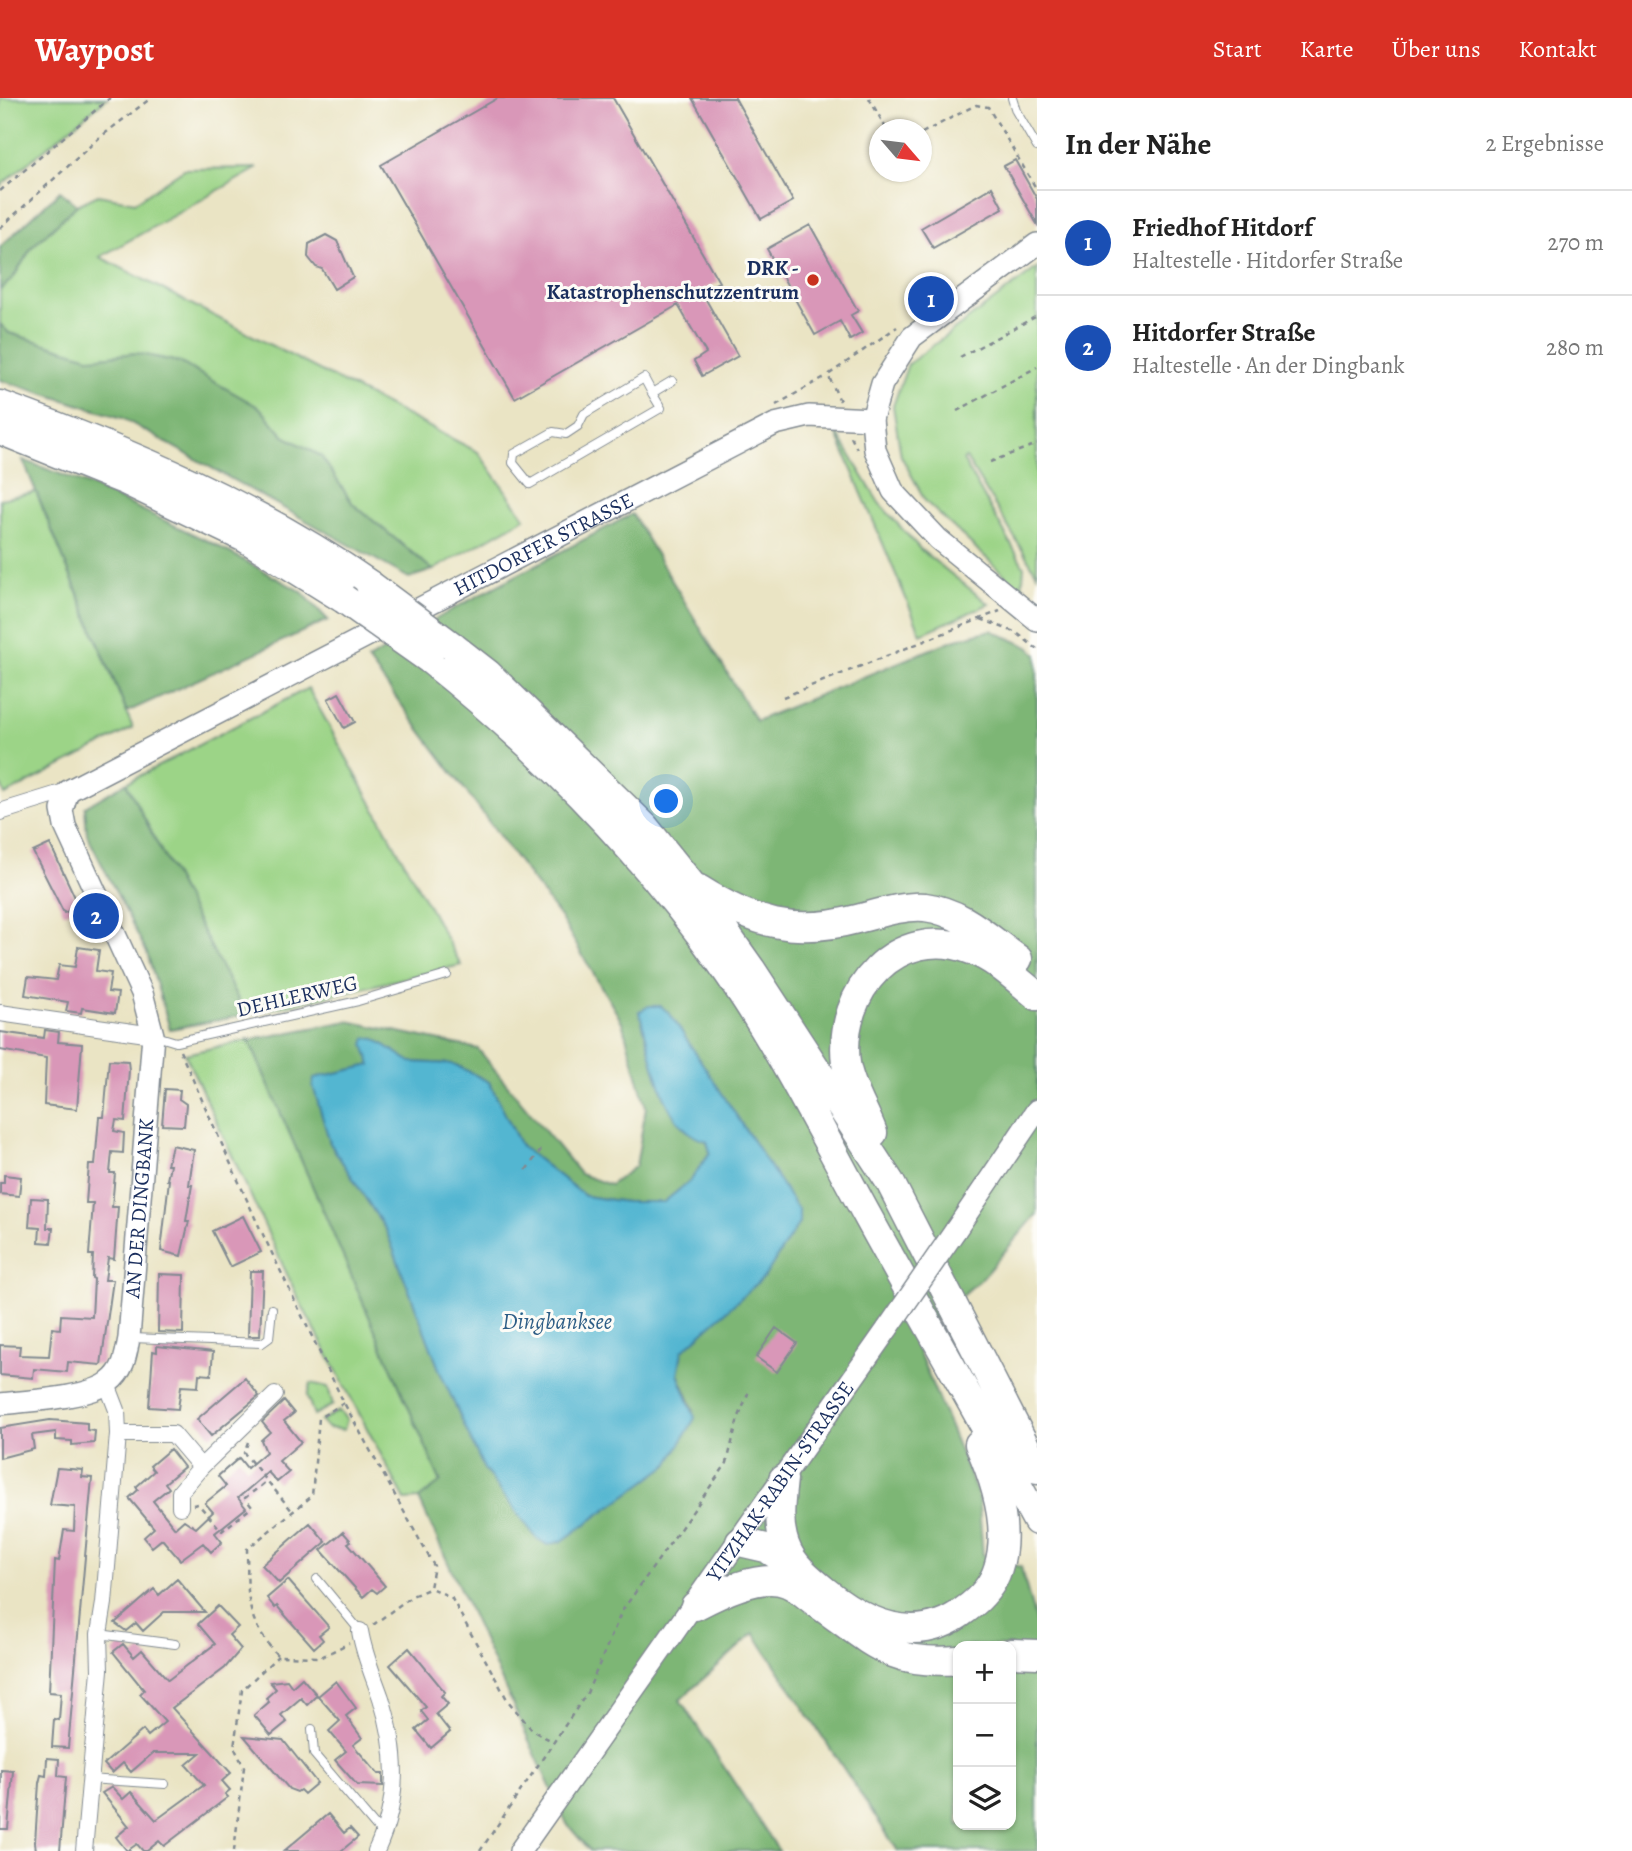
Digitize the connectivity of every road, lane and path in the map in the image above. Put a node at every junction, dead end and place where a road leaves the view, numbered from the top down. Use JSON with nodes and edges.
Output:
{"nodes":[{"id":1,"x":110,"y":98,"type":"edge"},
{"id":2,"x":151,"y":98,"type":"edge"},
{"id":3,"x":869,"y":98,"type":"edge"},
{"id":4,"x":1013,"y":98,"type":"edge"},
{"id":5,"x":881,"y":119,"type":"edge"},
{"id":6,"x":932,"y":128,"type":"edge"},
{"id":7,"x":1037,"y":147,"type":"edge"},
{"id":8,"x":1037,"y":190,"type":"edge"},
{"id":9,"x":0,"y":191,"type":"edge"},
{"id":10,"x":0,"y":228,"type":"edge"},
{"id":11,"x":1037,"y":244,"type":"edge"},
{"id":12,"x":1037,"y":316,"type":"edge"},
{"id":13,"x":899,"y":325,"type":"dead end"},
{"id":14,"x":960,"y":357,"type":"dead end"},
{"id":15,"x":1037,"y":367,"type":"edge"},
{"id":16,"x":672,"y":381,"type":"dead end"},
{"id":17,"x":652,"y":393,"type":"junction"},
{"id":18,"x":0,"y":405,"type":"edge"},
{"id":19,"x":957,"y":411,"type":"dead end"},
{"id":20,"x":841,"y":418,"type":"junction"},
{"id":21,"x":872,"y":419,"type":"junction"},
{"id":22,"x":0,"y":430,"type":"edge"},
{"id":23,"x":1037,"y":444,"type":"edge"},
{"id":24,"x":860,"y":456,"type":"dead end"},
{"id":25,"x":990,"y":462,"type":"dead end"},
{"id":26,"x":1037,"y":620,"type":"edge"},
{"id":27,"x":1037,"y":649,"type":"edge"},
{"id":28,"x":440,"y":652,"type":"junction"},
{"id":29,"x":783,"y":697,"type":"dead end"},
{"id":30,"x":68,"y":791,"type":"junction"},
{"id":31,"x":0,"y":812,"type":"edge"},
{"id":32,"x":690,"y":883,"type":"junction"},
{"id":33,"x":1037,"y":973,"type":"edge"},
{"id":34,"x":447,"y":975,"type":"dead end"},
{"id":35,"x":1037,"y":996,"type":"edge"},
{"id":36,"x":0,"y":1013,"type":"edge"},
{"id":37,"x":153,"y":1035,"type":"junction"},
{"id":38,"x":176,"y":1042,"type":"junction"},
{"id":39,"x":1037,"y":1110,"type":"edge"},
{"id":40,"x":541,"y":1150,"type":"dead end"},
{"id":41,"x":526,"y":1170,"type":"dead end"},
{"id":42,"x":890,"y":1182,"type":"junction"},
{"id":43,"x":272,"y":1309,"type":"dead end"},
{"id":44,"x":129,"y":1338,"type":"junction"},
{"id":45,"x":107,"y":1384,"type":"junction"},
{"id":46,"x":749,"y":1391,"type":"dead end"},
{"id":47,"x":965,"y":1391,"type":"junction"},
{"id":48,"x":275,"y":1395,"type":"dead end"},
{"id":49,"x":344,"y":1403,"type":"junction"},
{"id":50,"x":0,"y":1404,"type":"edge"},
{"id":51,"x":118,"y":1434,"type":"junction"},
{"id":52,"x":242,"y":1438,"type":"junction"},
{"id":53,"x":201,"y":1467,"type":"junction"},
{"id":54,"x":1037,"y":1469,"type":"edge"},
{"id":55,"x":783,"y":1479,"type":"junction"},
{"id":56,"x":267,"y":1480,"type":"junction"},
{"id":57,"x":180,"y":1507,"type":"joint"},
{"id":58,"x":293,"y":1512,"type":"junction"},
{"id":59,"x":1037,"y":1521,"type":"edge"},
{"id":60,"x":740,"y":1542,"type":"junction"},
{"id":61,"x":791,"y":1575,"type":"junction"},
{"id":62,"x":317,"y":1579,"type":"dead end"},
{"id":63,"x":430,"y":1588,"type":"junction"},
{"id":64,"x":695,"y":1606,"type":"junction"},
{"id":65,"x":360,"y":1631,"type":"junction"},
{"id":66,"x":99,"y":1634,"type":"junction"},
{"id":67,"x":175,"y":1644,"type":"dead end"},
{"id":68,"x":1016,"y":1653,"type":"edge"},
{"id":69,"x":1037,"y":1654,"type":"edge"},
{"id":70,"x":278,"y":1656,"type":"junction"},
{"id":71,"x":953,"y":1660,"type":"edge"},
{"id":72,"x":312,"y":1729,"type":"dead end"},
{"id":73,"x":554,"y":1742,"type":"junction"},
{"id":74,"x":88,"y":1779,"type":"junction"},
{"id":75,"x":165,"y":1784,"type":"dead end"},
{"id":76,"x":384,"y":1835,"type":"junction"},
{"id":77,"x":84,"y":1851,"type":"edge"},
{"id":78,"x":234,"y":1851,"type":"edge"},
{"id":79,"x":376,"y":1851,"type":"edge"},
{"id":80,"x":480,"y":1851,"type":"edge"},
{"id":81,"x":520,"y":1851,"type":"edge"}],
"edges":[{"from":1,"to":9,"type":"path"},
{"from":2,"to":10,"type":"path"},
{"from":3,"to":5,"type":"path"},
{"from":4,"to":7,"type":"lane"},
{"from":6,"to":8,"type":"path"},
{"from":11,"to":21,"type":"street"},
{"from":12,"to":14,"type":"path"},
{"from":13,"to":20,"type":"path"},
{"from":15,"to":19,"type":"path"},
{"from":16,"to":17,"type":"lane"},
{"from":17,"to":17,"type":"lane"},
{"from":18,"to":28,"type":"highway","bridge":true},
{"from":20,"to":21,"type":"street","name":"HITDORFER STRASSE"},
{"from":20,"to":24,"type":"path"},
{"from":20,"to":30,"type":"street","name":"HITDORFER STRASSE"},
{"from":21,"to":26,"type":"street"},
{"from":22,"to":28,"type":"highway","bridge":true},
{"from":23,"to":25,"type":"path"},
{"from":27,"to":29,"type":"path"},
{"from":28,"to":32,"type":"highway"},
{"from":28,"to":47,"type":"highway"},
{"from":30,"to":31,"type":"street","name":"HITDORFER STRASSE"},
{"from":30,"to":37,"type":"street","name":"AN DER DINGBANK"},
{"from":32,"to":33,"type":"highway"},
{"from":32,"to":42,"type":"highway"},
{"from":34,"to":38,"type":"lane","name":"DEHLERWEG"},
{"from":35,"to":42,"type":"highway"},
{"from":36,"to":37,"type":"street"},
{"from":37,"to":38,"type":"lane","name":"DEHLERWEG"},
{"from":37,"to":44,"type":"street","name":"AN DER DINGBANK"},
{"from":38,"to":49,"type":"path"},
{"from":39,"to":55,"type":"street","name":"YITZHAK-RABIN-STRASSE","bridge":true},
{"from":40,"to":41,"type":"path"},
{"from":42,"to":54,"type":"highway"},
{"from":43,"to":44,"type":"lane"},
{"from":44,"to":45,"type":"street","name":"AN DER DINGBANK"},
{"from":45,"to":50,"type":"street"},
{"from":45,"to":51,"type":"street"},
{"from":46,"to":73,"type":"path"},
{"from":47,"to":59,"type":"highway"},
{"from":47,"to":61,"type":"highway"},
{"from":48,"to":52,"type":"street"},
{"from":49,"to":58,"type":"path"},
{"from":49,"to":63,"type":"path"},
{"from":51,"to":53,"type":"street"},
{"from":51,"to":66,"type":"street"},
{"from":52,"to":53,"type":"street"},
{"from":52,"to":56,"type":"path"},
{"from":53,"to":57,"type":"street"},
{"from":55,"to":60,"type":"street","name":"YITZHAK-RABIN-STRASSE"},
{"from":55,"to":61,"type":"highway"},
{"from":56,"to":57,"type":"path"},
{"from":56,"to":58,"type":"path"},
{"from":58,"to":70,"type":"path"},
{"from":60,"to":61,"type":"highway"},
{"from":60,"to":64,"type":"street","name":"YITZHAK-RABIN-STRASSE"},
{"from":61,"to":64,"type":"highway"},
{"from":61,"to":71,"type":"highway"},
{"from":62,"to":65,"type":"lane"},
{"from":63,"to":65,"type":"path"},
{"from":63,"to":73,"type":"path"},
{"from":64,"to":81,"type":"street","name":"YITZHAK-RABIN-STRASSE"},
{"from":65,"to":70,"type":"path"},
{"from":65,"to":76,"type":"street"},
{"from":66,"to":67,"type":"lane"},
{"from":66,"to":74,"type":"street"},
{"from":68,"to":69,"type":"highway"},
{"from":70,"to":78,"type":"path"},
{"from":72,"to":76,"type":"lane"},
{"from":73,"to":80,"type":"path"},
{"from":74,"to":75,"type":"lane"},
{"from":74,"to":77,"type":"street"},
{"from":76,"to":79,"type":"street"}]}
